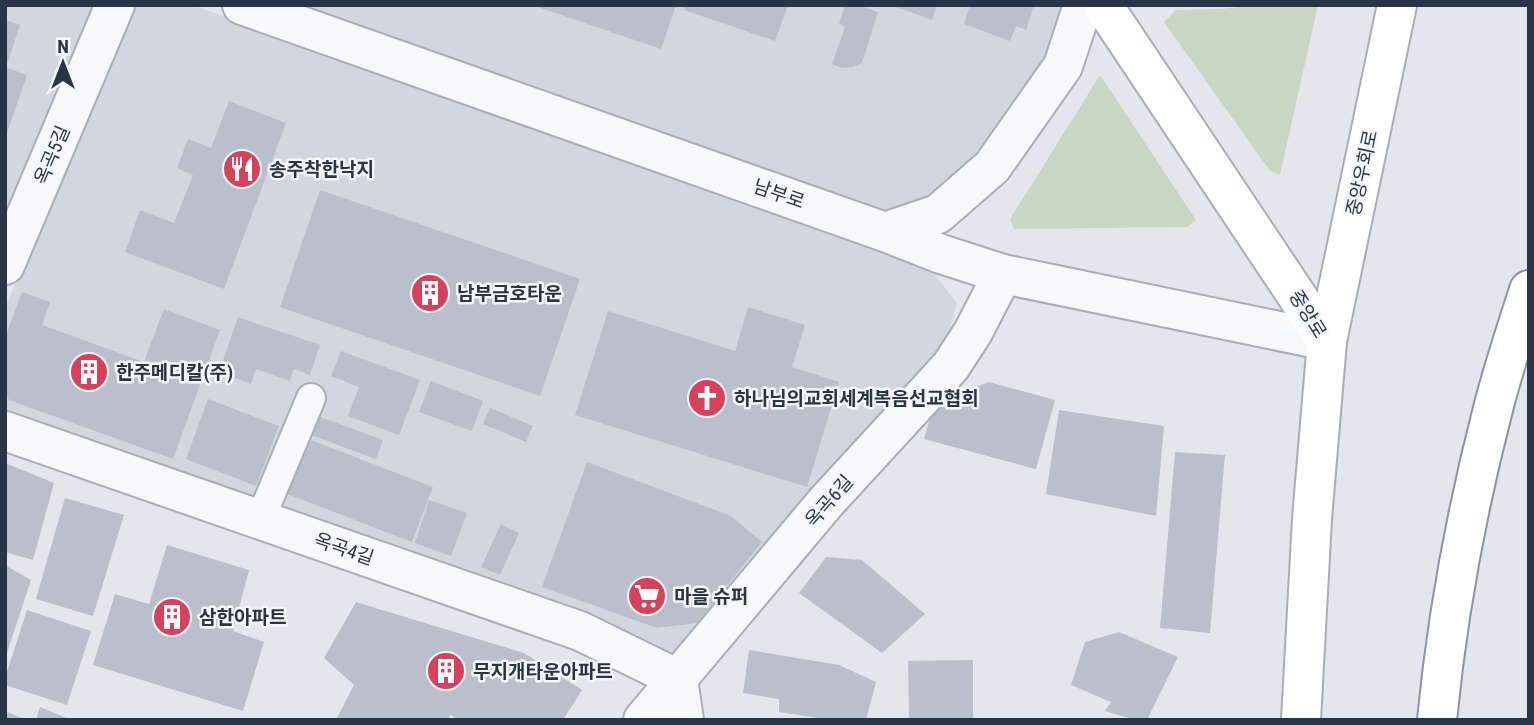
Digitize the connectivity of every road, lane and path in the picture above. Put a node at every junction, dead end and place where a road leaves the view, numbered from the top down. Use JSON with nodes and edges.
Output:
{"nodes":[{"id":1,"x":116,"y":5,"type":"edge"},
{"id":2,"x":242,"y":5,"type":"edge"},
{"id":3,"x":1083,"y":5,"type":"edge"},
{"id":4,"x":1103,"y":5,"type":"edge"},
{"id":5,"x":1397,"y":5,"type":"edge"},
{"id":6,"x":885,"y":232,"type":"junction"},
{"id":7,"x":5,"y":265,"type":"edge"},
{"id":8,"x":1003,"y":274,"type":"junction"},
{"id":9,"x":1529,"y":290,"type":"edge"},
{"id":10,"x":1327,"y":341,"type":"junction"},
{"id":11,"x":311,"y":398,"type":"dead end"},
{"id":12,"x":5,"y":431,"type":"edge"},
{"id":13,"x":260,"y":520,"type":"junction"},
{"id":14,"x":678,"y":679,"type":"junction"},
{"id":15,"x":643,"y":720,"type":"edge"},
{"id":16,"x":684,"y":720,"type":"edge"},
{"id":17,"x":1301,"y":720,"type":"edge"},
{"id":18,"x":1437,"y":720,"type":"edge"}],
"edges":[{"from":1,"to":7,"type":"street","name":"옥곡5길"},
{"from":2,"to":6,"type":"street","name":"남부로"},
{"from":3,"to":6,"type":"street"},
{"from":4,"to":10,"type":"main road","name":"중앙로"},
{"from":5,"to":10,"type":"main road","name":"중앙우회로"},
{"from":6,"to":8,"type":"street","name":"남부로"},
{"from":8,"to":10,"type":"street","name":"남부로"},
{"from":8,"to":14,"type":"street","name":"옥곡6길"},
{"from":9,"to":18,"type":"main road"},
{"from":10,"to":17,"type":"main road","name":"중앙로"},
{"from":11,"to":13,"type":"lane"},
{"from":12,"to":13,"type":"street","name":"옥곡4길"},
{"from":13,"to":14,"type":"street","name":"옥곡4길"},
{"from":14,"to":15,"type":"street","name":"옥곡6길"},
{"from":14,"to":16,"type":"street"}]}
